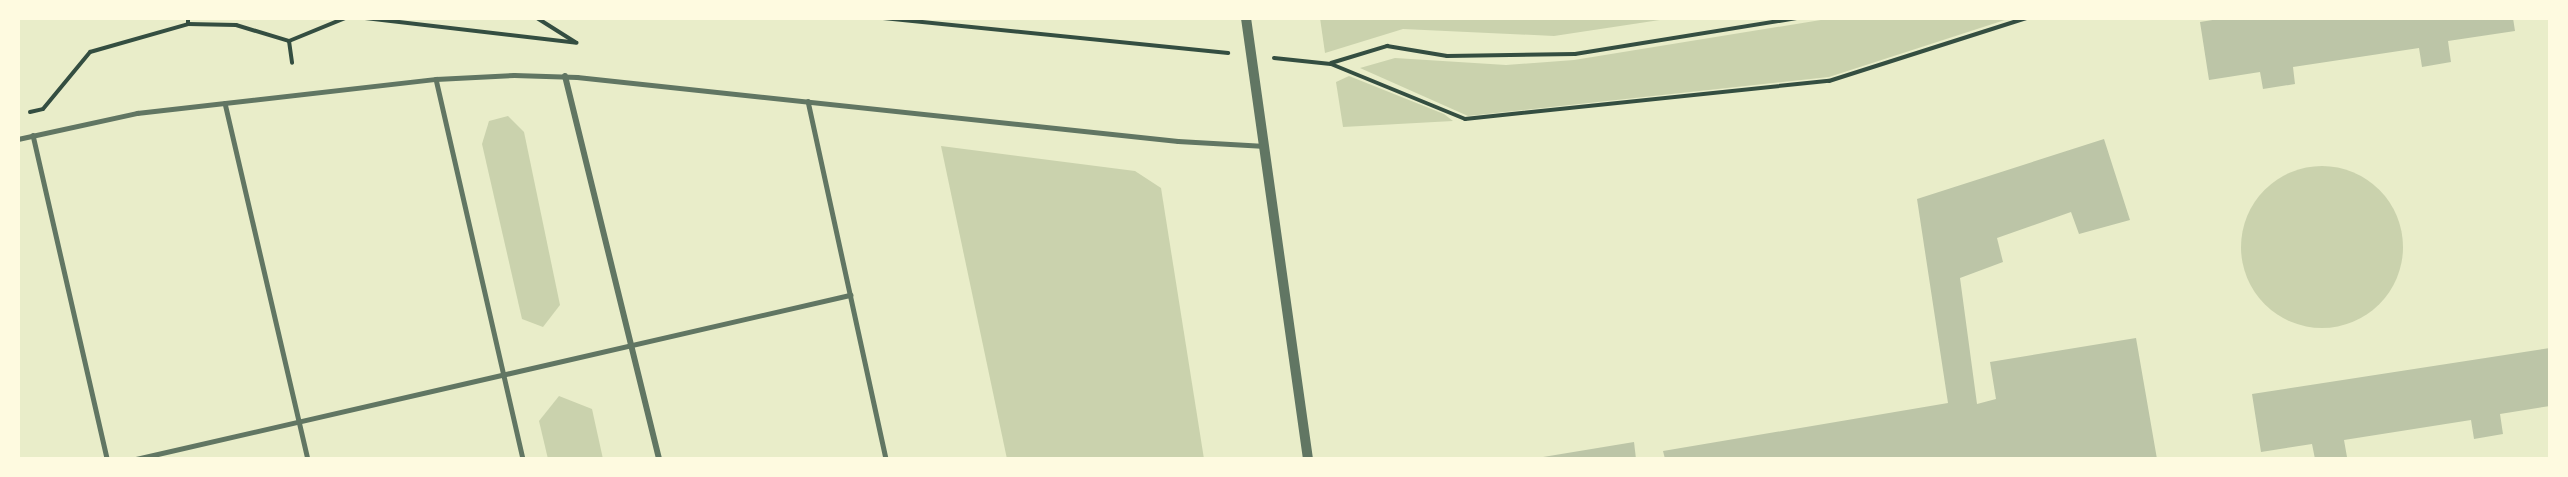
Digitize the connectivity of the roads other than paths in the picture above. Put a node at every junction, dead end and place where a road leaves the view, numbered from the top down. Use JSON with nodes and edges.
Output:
{"nodes":[{"id":1,"x":1246,"y":18,"type":"edge"},
{"id":2,"x":565,"y":76,"type":"junction"},
{"id":3,"x":436,"y":80,"type":"junction"},
{"id":4,"x":808,"y":101,"type":"junction"},
{"id":5,"x":225,"y":103,"type":"junction"},
{"id":6,"x":33,"y":135,"type":"junction"},
{"id":7,"x":18,"y":139,"type":"edge"},
{"id":8,"x":1264,"y":146,"type":"junction"},
{"id":9,"x":850,"y":295,"type":"junction"},
{"id":10,"x":629,"y":346,"type":"junction"},
{"id":11,"x":503,"y":375,"type":"junction"},
{"id":12,"x":299,"y":422,"type":"junction"},
{"id":13,"x":106,"y":459,"type":"edge"},
{"id":14,"x":136,"y":459,"type":"edge"},
{"id":15,"x":308,"y":459,"type":"edge"},
{"id":16,"x":523,"y":459,"type":"edge"},
{"id":17,"x":658,"y":459,"type":"edge"},
{"id":18,"x":886,"y":459,"type":"edge"},
{"id":19,"x":1308,"y":459,"type":"edge"}],
"edges":[{"from":1,"to":8,"type":"street"},
{"from":2,"to":3,"type":"lane"},
{"from":2,"to":4,"type":"lane"},
{"from":2,"to":10,"type":"street"},
{"from":3,"to":5,"type":"lane"},
{"from":3,"to":11,"type":"lane"},
{"from":4,"to":8,"type":"lane"},
{"from":4,"to":9,"type":"lane"},
{"from":5,"to":6,"type":"lane"},
{"from":5,"to":12,"type":"lane"},
{"from":6,"to":7,"type":"lane"},
{"from":6,"to":13,"type":"lane"},
{"from":8,"to":19,"type":"street"},
{"from":9,"to":10,"type":"lane"},
{"from":9,"to":18,"type":"lane"},
{"from":10,"to":11,"type":"lane"},
{"from":10,"to":17,"type":"street"},
{"from":11,"to":12,"type":"lane"},
{"from":11,"to":16,"type":"lane"},
{"from":12,"to":14,"type":"lane"},
{"from":12,"to":15,"type":"lane"}]}
